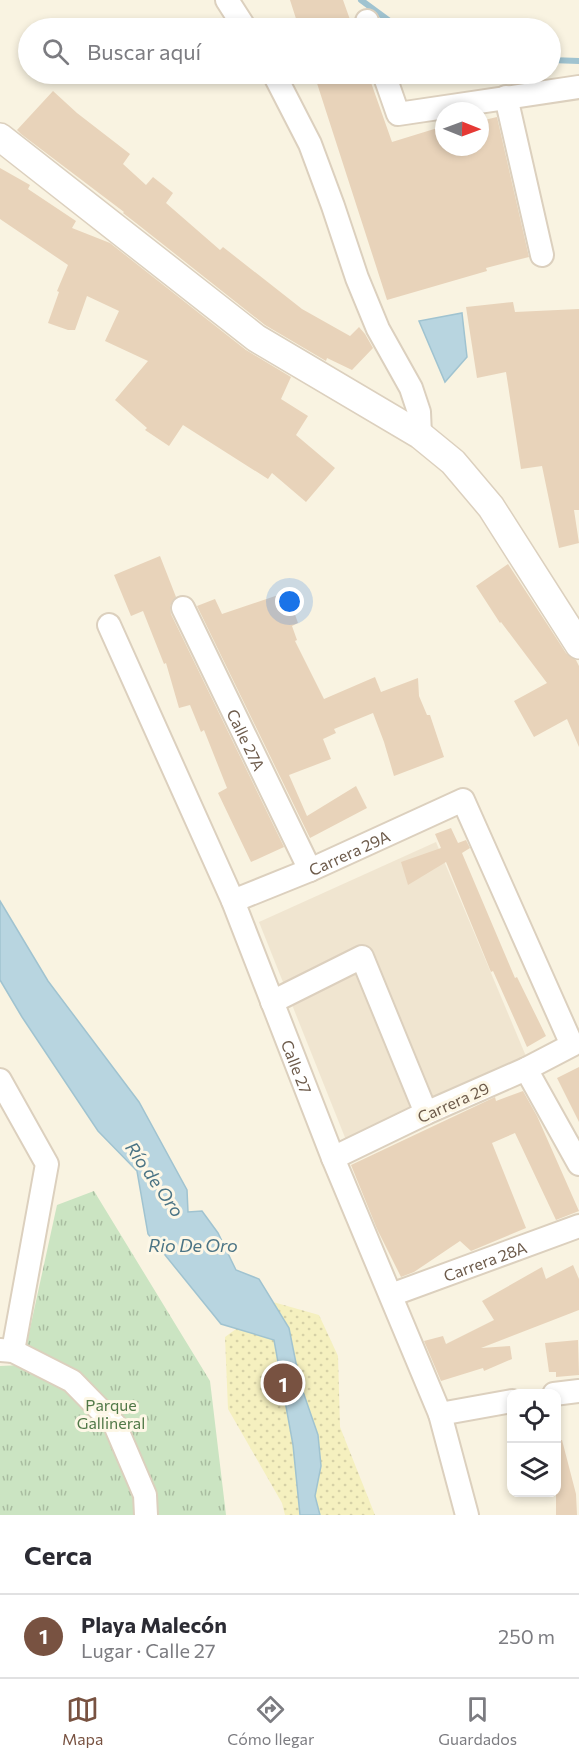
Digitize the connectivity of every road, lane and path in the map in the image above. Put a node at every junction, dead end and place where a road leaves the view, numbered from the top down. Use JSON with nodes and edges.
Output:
{"nodes":[{"id":1,"x":228,"y":0,"type":"edge"},
{"id":2,"x":240,"y":18,"type":"edge"},
{"id":3,"x":279,"y":84,"type":"edge"},
{"id":4,"x":388,"y":84,"type":"edge"},
{"id":5,"x":579,"y":87,"type":"edge"},
{"id":6,"x":506,"y":97,"type":"junction"},
{"id":7,"x":0,"y":137,"type":"edge"},
{"id":8,"x":542,"y":255,"type":"dead end"},
{"id":9,"x":420,"y":435,"type":"junction"},
{"id":10,"x":183,"y":608,"type":"dead end"},
{"id":11,"x":572,"y":617,"type":"edge"},
{"id":12,"x":109,"y":625,"type":"dead end"},
{"id":13,"x":579,"y":645,"type":"edge"},
{"id":14,"x":310,"y":870,"type":"junction"},
{"id":15,"x":233,"y":901,"type":"junction"},
{"id":16,"x":272,"y":1002,"type":"junction"},
{"id":17,"x":572,"y":1045,"type":"joint"},
{"id":18,"x":526,"y":1069,"type":"junction"},
{"id":19,"x":0,"y":1080,"type":"edge"},
{"id":20,"x":426,"y":1113,"type":"junction"},
{"id":21,"x":333,"y":1158,"type":"junction"},
{"id":22,"x":579,"y":1164,"type":"edge"},
{"id":23,"x":579,"y":1226,"type":"edge"},
{"id":24,"x":391,"y":1295,"type":"junction"},
{"id":25,"x":7,"y":1351,"type":"edge"},
{"id":26,"x":579,"y":1390,"type":"edge"},
{"id":27,"x":561,"y":1393,"type":"edge"},
{"id":28,"x":507,"y":1402,"type":"edge"},
{"id":29,"x":440,"y":1414,"type":"junction"},
{"id":30,"x":147,"y":1515,"type":"edge"},
{"id":31,"x":467,"y":1515,"type":"edge"}],
"edges":[{"from":1,"to":2,"type":"street"},
{"from":3,"to":9,"type":"street"},
{"from":4,"to":6,"type":"street"},
{"from":5,"to":6,"type":"street"},
{"from":6,"to":8,"type":"street"},
{"from":7,"to":9,"type":"street"},
{"from":9,"to":11,"type":"street"},
{"from":10,"to":14,"type":"street","name":"Calle 27A"},
{"from":11,"to":13,"type":"street"},
{"from":12,"to":15,"type":"street","name":"Calle 27"},
{"from":14,"to":15,"type":"street","name":"Carrera 29A"},
{"from":14,"to":17,"type":"street","name":"Carrera 29A"},
{"from":15,"to":16,"type":"street","name":"Calle 27"},
{"from":16,"to":20,"type":"street"},
{"from":16,"to":21,"type":"street","name":"Calle 27"},
{"from":17,"to":18,"type":"street","name":"Carrera 29"},
{"from":18,"to":20,"type":"street","name":"Carrera 29"},
{"from":18,"to":22,"type":"street"},
{"from":19,"to":25,"type":"street"},
{"from":20,"to":21,"type":"street","name":"Carrera 29"},
{"from":21,"to":24,"type":"street","name":"Calle 27"},
{"from":23,"to":24,"type":"street","name":"Carrera 28A"},
{"from":24,"to":29,"type":"street","name":"Calle 27"},
{"from":25,"to":30,"type":"street"},
{"from":26,"to":27,"type":"street"},
{"from":28,"to":29,"type":"street"},
{"from":29,"to":31,"type":"street","name":"Calle 27"}]}
